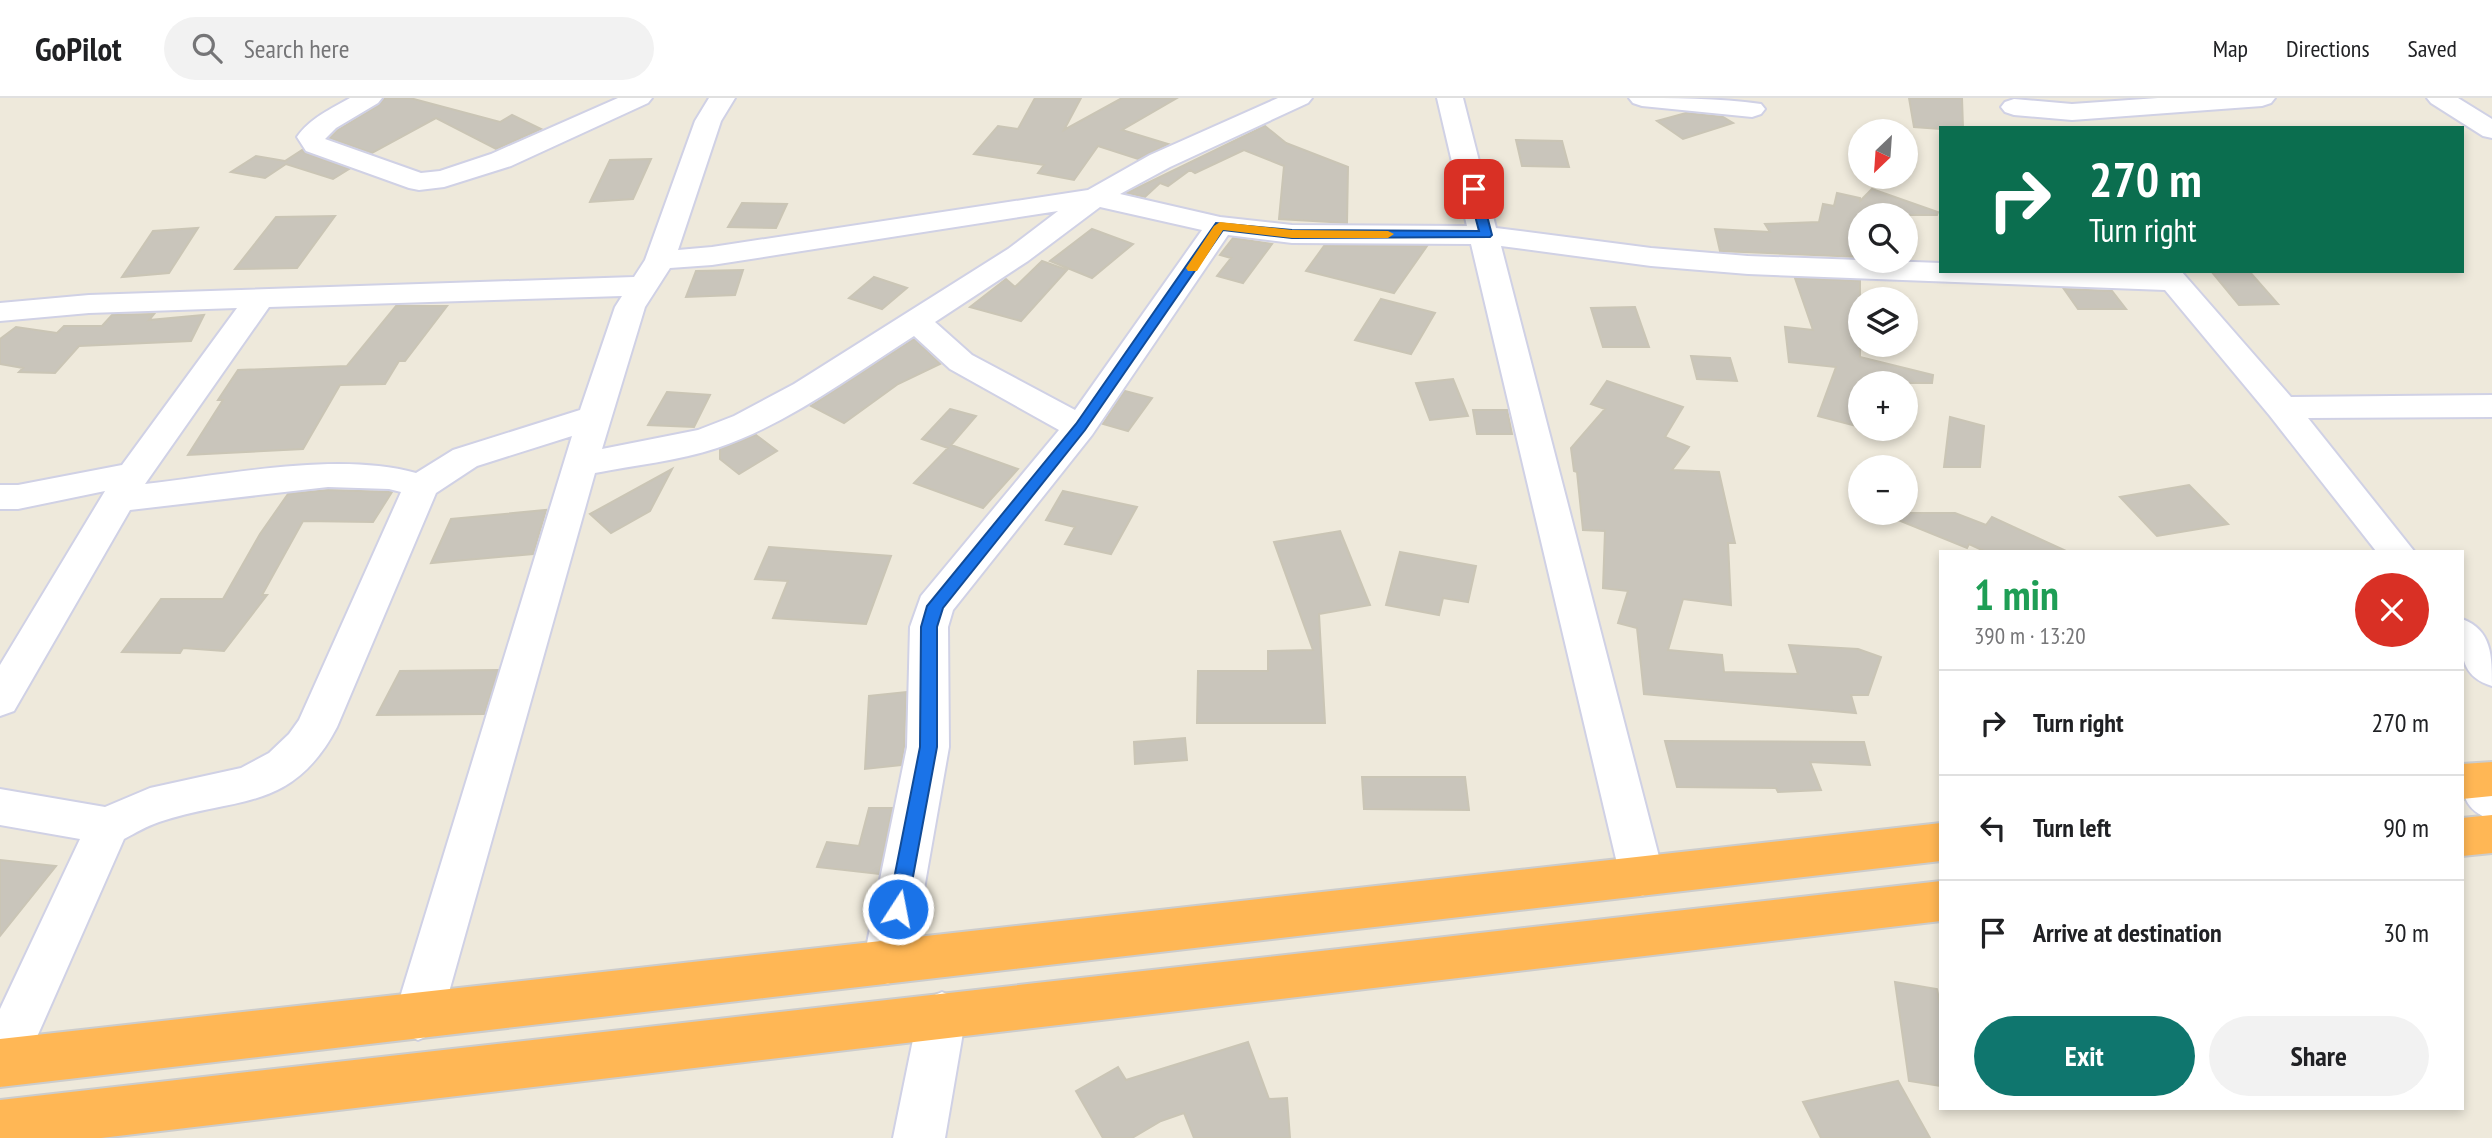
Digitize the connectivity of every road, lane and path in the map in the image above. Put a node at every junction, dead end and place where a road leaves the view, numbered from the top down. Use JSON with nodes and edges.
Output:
{"nodes":[{"id":1,"x":369,"y":98,"type":"edge"},
{"id":2,"x":639,"y":98,"type":"edge"},
{"id":3,"x":722,"y":98,"type":"edge"},
{"id":4,"x":1299,"y":98,"type":"edge"},
{"id":5,"x":1450,"y":98,"type":"edge"},
{"id":6,"x":1642,"y":98,"type":"edge"},
{"id":7,"x":2262,"y":98,"type":"edge"},
{"id":8,"x":2440,"y":98,"type":"edge"},
{"id":9,"x":2010,"y":102,"type":"edge"},
{"id":10,"x":1752,"y":109,"type":"dead end"},
{"id":11,"x":2032,"y":126,"type":"edge"},
{"id":12,"x":2492,"y":130,"type":"edge"},
{"id":13,"x":1095,"y":197,"type":"junction"},
{"id":14,"x":1220,"y":226,"type":"junction"},
{"id":15,"x":1486,"y":235,"type":"junction"},
{"id":16,"x":1939,"y":270,"type":"edge"},
{"id":17,"x":652,"y":273,"type":"junction"},
{"id":18,"x":2054,"y":273,"type":"edge"},
{"id":19,"x":2169,"y":276,"type":"edge"},
{"id":20,"x":260,"y":299,"type":"junction"},
{"id":21,"x":0,"y":312,"type":"edge"},
{"id":22,"x":916,"y":320,"type":"junction"},
{"id":23,"x":2492,"y":406,"type":"edge"},
{"id":24,"x":2282,"y":408,"type":"junction"},
{"id":25,"x":594,"y":417,"type":"junction"},
{"id":26,"x":1080,"y":427,"type":"junction"},
{"id":27,"x":582,"y":464,"type":"junction"},
{"id":28,"x":421,"y":485,"type":"junction"},
{"id":29,"x":126,"y":486,"type":"junction"},
{"id":30,"x":0,"y":497,"type":"edge"},
{"id":31,"x":2395,"y":550,"type":"edge"},
{"id":32,"x":2464,"y":636,"type":"edge"},
{"id":33,"x":2492,"y":671,"type":"edge"},
{"id":34,"x":0,"y":700,"type":"edge"},
{"id":35,"x":0,"y":807,"type":"edge"},
{"id":36,"x":108,"y":826,"type":"junction"},
{"id":37,"x":2492,"y":834,"type":"edge"},
{"id":38,"x":2464,"y":837,"type":"edge"},
{"id":39,"x":1939,"y":842,"type":"edge"},
{"id":40,"x":1642,"y":876,"type":"junction"},
{"id":41,"x":1939,"y":901,"type":"edge"},
{"id":42,"x":887,"y":963,"type":"junction"},
{"id":43,"x":942,"y":1015,"type":"junction"},
{"id":44,"x":418,"y":1017,"type":"junction"},
{"id":45,"x":0,"y":1063,"type":"edge"},
{"id":46,"x":0,"y":1125,"type":"edge"},
{"id":47,"x":919,"y":1138,"type":"edge"}],
"edges":[{"from":1,"to":2,"type":"street"},
{"from":3,"to":17,"type":"street"},
{"from":4,"to":13,"type":"street"},
{"from":5,"to":15,"type":"street"},
{"from":6,"to":10,"type":"street"},
{"from":7,"to":9,"type":"street"},
{"from":8,"to":12,"type":"street"},
{"from":9,"to":11,"type":"street"},
{"from":13,"to":14,"type":"street"},
{"from":13,"to":17,"type":"street"},
{"from":13,"to":22,"type":"street"},
{"from":14,"to":15,"type":"street"},
{"from":14,"to":26,"type":"street"},
{"from":15,"to":16,"type":"street"},
{"from":15,"to":40,"type":"street"},
{"from":17,"to":20,"type":"street"},
{"from":17,"to":25,"type":"street"},
{"from":18,"to":19,"type":"street"},
{"from":19,"to":24,"type":"street"},
{"from":20,"to":21,"type":"street"},
{"from":20,"to":29,"type":"street"},
{"from":22,"to":26,"type":"street"},
{"from":22,"to":27,"type":"street"},
{"from":23,"to":24,"type":"street"},
{"from":24,"to":31,"type":"street"},
{"from":25,"to":27,"type":"street"},
{"from":25,"to":28,"type":"street"},
{"from":26,"to":42,"type":"street"},
{"from":27,"to":44,"type":"street"},
{"from":28,"to":29,"type":"street"},
{"from":28,"to":36,"type":"street"},
{"from":29,"to":30,"type":"street"},
{"from":29,"to":34,"type":"street"},
{"from":32,"to":33,"type":"street"},
{"from":35,"to":36,"type":"street"},
{"from":36,"to":45,"type":"street"},
{"from":37,"to":38,"type":"highway"},
{"from":39,"to":40,"type":"highway"},
{"from":40,"to":42,"type":"highway"},
{"from":41,"to":43,"type":"highway"},
{"from":42,"to":44,"type":"highway"},
{"from":43,"to":46,"type":"highway"},
{"from":43,"to":47,"type":"street"},
{"from":44,"to":45,"type":"highway"}]}
